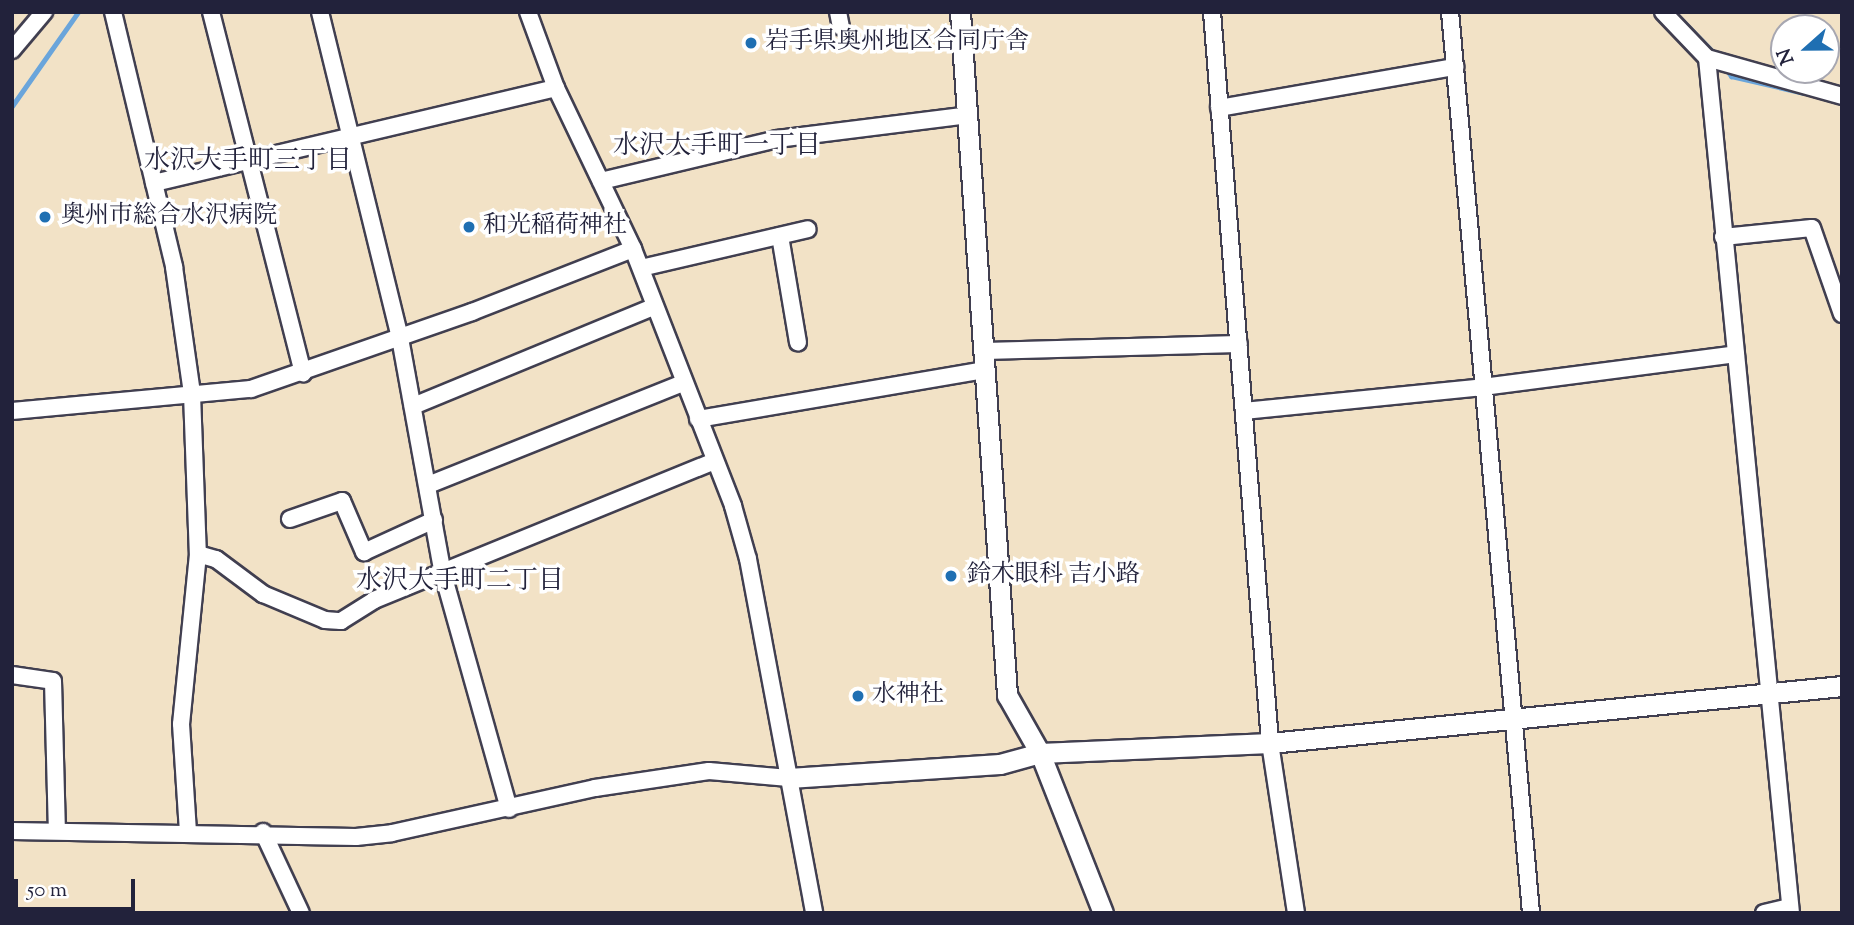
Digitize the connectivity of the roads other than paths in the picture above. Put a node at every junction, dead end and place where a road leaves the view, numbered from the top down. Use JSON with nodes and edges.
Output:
{"nodes":[{"id":1,"x":44,"y":12,"type":"edge"},
{"id":2,"x":113,"y":12,"type":"edge"},
{"id":3,"x":211,"y":12,"type":"edge"},
{"id":4,"x":320,"y":12,"type":"edge"},
{"id":5,"x":528,"y":12,"type":"edge"},
{"id":6,"x":960,"y":12,"type":"edge"},
{"id":7,"x":1212,"y":12,"type":"edge"},
{"id":8,"x":1450,"y":12,"type":"edge"},
{"id":9,"x":1663,"y":12,"type":"edge"},
{"id":10,"x":12,"y":50,"type":"edge"},
{"id":11,"x":1707,"y":58,"type":"junction"},
{"id":12,"x":1455,"y":67,"type":"junction"},
{"id":13,"x":556,"y":88,"type":"junction"},
{"id":14,"x":1842,"y":96,"type":"edge"},
{"id":15,"x":1219,"y":108,"type":"junction"},
{"id":16,"x":969,"y":115,"type":"junction"},
{"id":17,"x":352,"y":135,"type":"junction"},
{"id":18,"x":248,"y":159,"type":"junction"},
{"id":19,"x":601,"y":181,"type":"junction"},
{"id":20,"x":154,"y":183,"type":"junction"},
{"id":21,"x":808,"y":229,"type":"dead end"},
{"id":22,"x":780,"y":236,"type":"junction"},
{"id":23,"x":1723,"y":237,"type":"junction"},
{"id":24,"x":633,"y":249,"type":"junction"},
{"id":25,"x":641,"y":268,"type":"junction"},
{"id":26,"x":653,"y":307,"type":"junction"},
{"id":27,"x":1842,"y":314,"type":"edge"},
{"id":28,"x":400,"y":338,"type":"junction"},
{"id":29,"x":798,"y":342,"type":"dead end"},
{"id":30,"x":1239,"y":344,"type":"junction"},
{"id":31,"x":1736,"y":354,"type":"junction"},
{"id":32,"x":985,"y":361,"type":"junction"},
{"id":33,"x":303,"y":373,"type":"junction"},
{"id":34,"x":683,"y":383,"type":"junction"},
{"id":35,"x":1483,"y":387,"type":"junction"},
{"id":36,"x":192,"y":394,"type":"junction"},
{"id":37,"x":413,"y":406,"type":"junction"},
{"id":38,"x":12,"y":411,"type":"edge"},
{"id":39,"x":1244,"y":411,"type":"junction"},
{"id":40,"x":698,"y":419,"type":"junction"},
{"id":41,"x":714,"y":461,"type":"junction"},
{"id":42,"x":428,"y":485,"type":"junction"},
{"id":43,"x":289,"y":519,"type":"dead end"},
{"id":44,"x":434,"y":520,"type":"junction"},
{"id":45,"x":198,"y":554,"type":"junction"},
{"id":46,"x":443,"y":574,"type":"junction"},
{"id":47,"x":12,"y":675,"type":"edge"},
{"id":48,"x":1842,"y":686,"type":"edge"},
{"id":49,"x":1767,"y":693,"type":"junction"},
{"id":50,"x":1514,"y":716,"type":"junction"},
{"id":51,"x":1270,"y":743,"type":"junction"},
{"id":52,"x":1040,"y":753,"type":"junction"},
{"id":53,"x":789,"y":778,"type":"junction"},
{"id":54,"x":509,"y":808,"type":"junction"},
{"id":55,"x":12,"y":831,"type":"edge"},
{"id":56,"x":57,"y":831,"type":"junction"},
{"id":57,"x":263,"y":832,"type":"junction"},
{"id":58,"x":188,"y":833,"type":"junction"},
{"id":59,"x":1790,"y":910,"type":"edge"},
{"id":60,"x":301,"y":913,"type":"edge"},
{"id":61,"x":814,"y":913,"type":"edge"},
{"id":62,"x":1102,"y":913,"type":"edge"},
{"id":63,"x":1296,"y":913,"type":"edge"},
{"id":64,"x":1531,"y":913,"type":"edge"},
{"id":65,"x":1764,"y":913,"type":"edge"}],
"edges":[{"from":1,"to":10,"type":"street"},
{"from":2,"to":20,"type":"street"},
{"from":3,"to":18,"type":"street"},
{"from":4,"to":17,"type":"street"},
{"from":5,"to":13,"type":"street"},
{"from":6,"to":16,"type":"street"},
{"from":7,"to":15,"type":"street"},
{"from":8,"to":12,"type":"street"},
{"from":9,"to":11,"type":"street"},
{"from":11,"to":14,"type":"street"},
{"from":11,"to":23,"type":"street"},
{"from":12,"to":15,"type":"street"},
{"from":12,"to":35,"type":"street"},
{"from":13,"to":17,"type":"street"},
{"from":13,"to":19,"type":"street"},
{"from":15,"to":30,"type":"street"},
{"from":16,"to":19,"type":"street"},
{"from":16,"to":32,"type":"street"},
{"from":17,"to":18,"type":"street"},
{"from":17,"to":28,"type":"street"},
{"from":18,"to":20,"type":"street"},
{"from":18,"to":33,"type":"street"},
{"from":19,"to":24,"type":"street"},
{"from":20,"to":36,"type":"street"},
{"from":21,"to":22,"type":"street"},
{"from":22,"to":25,"type":"street"},
{"from":22,"to":29,"type":"street"},
{"from":23,"to":27,"type":"street"},
{"from":23,"to":31,"type":"street"},
{"from":24,"to":25,"type":"street"},
{"from":24,"to":28,"type":"street"},
{"from":25,"to":26,"type":"street"},
{"from":26,"to":34,"type":"street"},
{"from":26,"to":37,"type":"street"},
{"from":28,"to":33,"type":"street"},
{"from":28,"to":37,"type":"street"},
{"from":30,"to":32,"type":"street"},
{"from":30,"to":39,"type":"street"},
{"from":31,"to":35,"type":"street"},
{"from":31,"to":49,"type":"street"},
{"from":32,"to":40,"type":"street"},
{"from":32,"to":52,"type":"street"},
{"from":33,"to":36,"type":"street"},
{"from":34,"to":40,"type":"street"},
{"from":34,"to":42,"type":"street"},
{"from":35,"to":39,"type":"street"},
{"from":35,"to":50,"type":"street"},
{"from":36,"to":38,"type":"street"},
{"from":36,"to":45,"type":"street"},
{"from":37,"to":42,"type":"street"},
{"from":39,"to":51,"type":"street"},
{"from":40,"to":41,"type":"street"},
{"from":41,"to":46,"type":"street"},
{"from":41,"to":53,"type":"street"},
{"from":42,"to":44,"type":"street"},
{"from":43,"to":44,"type":"street"},
{"from":44,"to":46,"type":"street"},
{"from":45,"to":46,"type":"street"},
{"from":45,"to":58,"type":"street"},
{"from":46,"to":54,"type":"street"},
{"from":47,"to":56,"type":"street"},
{"from":48,"to":49,"type":"street"},
{"from":49,"to":50,"type":"street"},
{"from":49,"to":59,"type":"street"},
{"from":50,"to":51,"type":"street"},
{"from":50,"to":64,"type":"street"},
{"from":51,"to":52,"type":"street"},
{"from":51,"to":63,"type":"street"},
{"from":52,"to":53,"type":"street"},
{"from":52,"to":62,"type":"street"},
{"from":53,"to":54,"type":"street"},
{"from":53,"to":61,"type":"street"},
{"from":54,"to":57,"type":"street"},
{"from":55,"to":56,"type":"street"},
{"from":56,"to":58,"type":"street"},
{"from":57,"to":58,"type":"street"},
{"from":57,"to":60,"type":"street"},
{"from":59,"to":65,"type":"street"}]}
